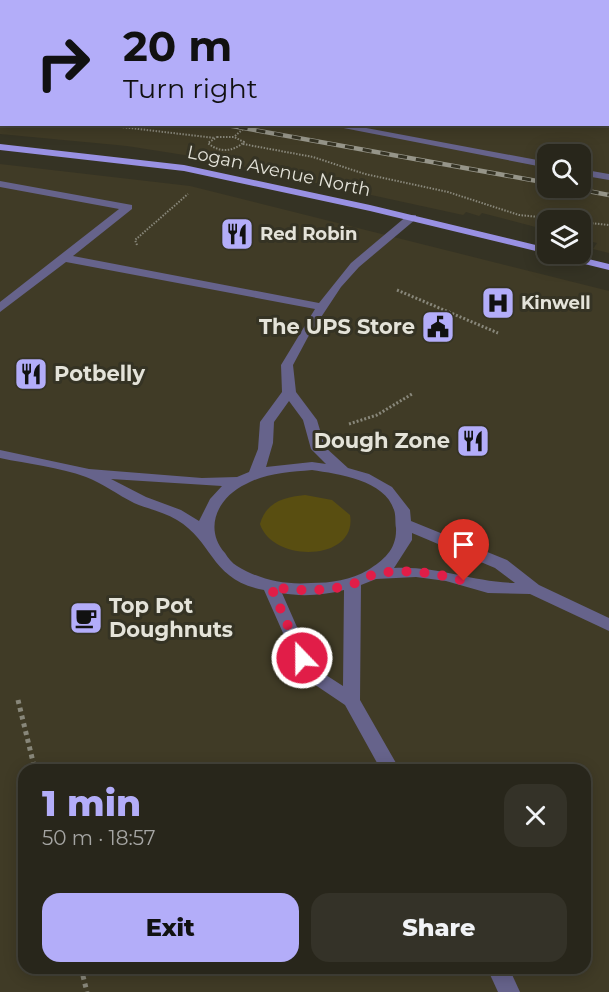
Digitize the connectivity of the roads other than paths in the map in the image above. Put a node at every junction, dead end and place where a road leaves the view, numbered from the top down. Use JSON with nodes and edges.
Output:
{"nodes":[{"id":1,"x":338,"y":126,"type":"edge"},
{"id":2,"x":0,"y":147,"type":"edge"},
{"id":3,"x":537,"y":163,"type":"edge"},
{"id":4,"x":591,"y":174,"type":"edge"},
{"id":5,"x":609,"y":177,"type":"edge"},
{"id":6,"x":0,"y":184,"type":"edge"},
{"id":7,"x":412,"y":217,"type":"junction"},
{"id":8,"x":537,"y":248,"type":"edge"},
{"id":9,"x":64,"y":258,"type":"junction"},
{"id":10,"x":591,"y":263,"type":"edge"},
{"id":11,"x":609,"y":267,"type":"edge"},
{"id":12,"x":322,"y":307,"type":"junction"},
{"id":13,"x":0,"y":308,"type":"edge"},
{"id":14,"x":289,"y":392,"type":"junction"},
{"id":15,"x":0,"y":454,"type":"edge"},
{"id":16,"x":341,"y":469,"type":"junction"},
{"id":17,"x":89,"y":473,"type":"junction"},
{"id":18,"x":247,"y":478,"type":"junction"},
{"id":19,"x":407,"y":525,"type":"junction"},
{"id":20,"x":206,"y":537,"type":"junction"},
{"id":21,"x":375,"y":574,"type":"junction"},
{"id":22,"x":353,"y":584,"type":"junction"},
{"id":23,"x":271,"y":587,"type":"junction"},
{"id":24,"x":533,"y":589,"type":"junction"},
{"id":25,"x":609,"y":625,"type":"edge"},
{"id":26,"x":351,"y":700,"type":"junction"},
{"id":27,"x":388,"y":764,"type":"edge"},
{"id":28,"x":500,"y":974,"type":"edge"},
{"id":29,"x":508,"y":992,"type":"edge"}],
"edges":[{"from":1,"to":3,"type":"street"},
{"from":2,"to":7,"type":"main road","name":"Logan Avenue North"},
{"from":4,"to":5,"type":"street"},
{"from":6,"to":9,"type":"street"},
{"from":7,"to":8,"type":"main road","name":"Logan Avenue North"},
{"from":7,"to":12,"type":"street"},
{"from":9,"to":12,"type":"street"},
{"from":9,"to":13,"type":"street"},
{"from":10,"to":11,"type":"main road"},
{"from":12,"to":14,"type":"street"},
{"from":14,"to":16,"type":"street"},
{"from":14,"to":18,"type":"street"},
{"from":15,"to":17,"type":"street"},
{"from":16,"to":18,"type":"street"},
{"from":16,"to":19,"type":"street"},
{"from":17,"to":18,"type":"street"},
{"from":17,"to":20,"type":"street"},
{"from":18,"to":20,"type":"street"},
{"from":19,"to":21,"type":"street"},
{"from":19,"to":24,"type":"street"},
{"from":20,"to":23,"type":"street"},
{"from":21,"to":22,"type":"street"},
{"from":21,"to":24,"type":"street"},
{"from":22,"to":23,"type":"street"},
{"from":22,"to":26,"type":"street"},
{"from":23,"to":26,"type":"street"},
{"from":24,"to":25,"type":"street"},
{"from":26,"to":27,"type":"street"},
{"from":28,"to":29,"type":"street"}]}
